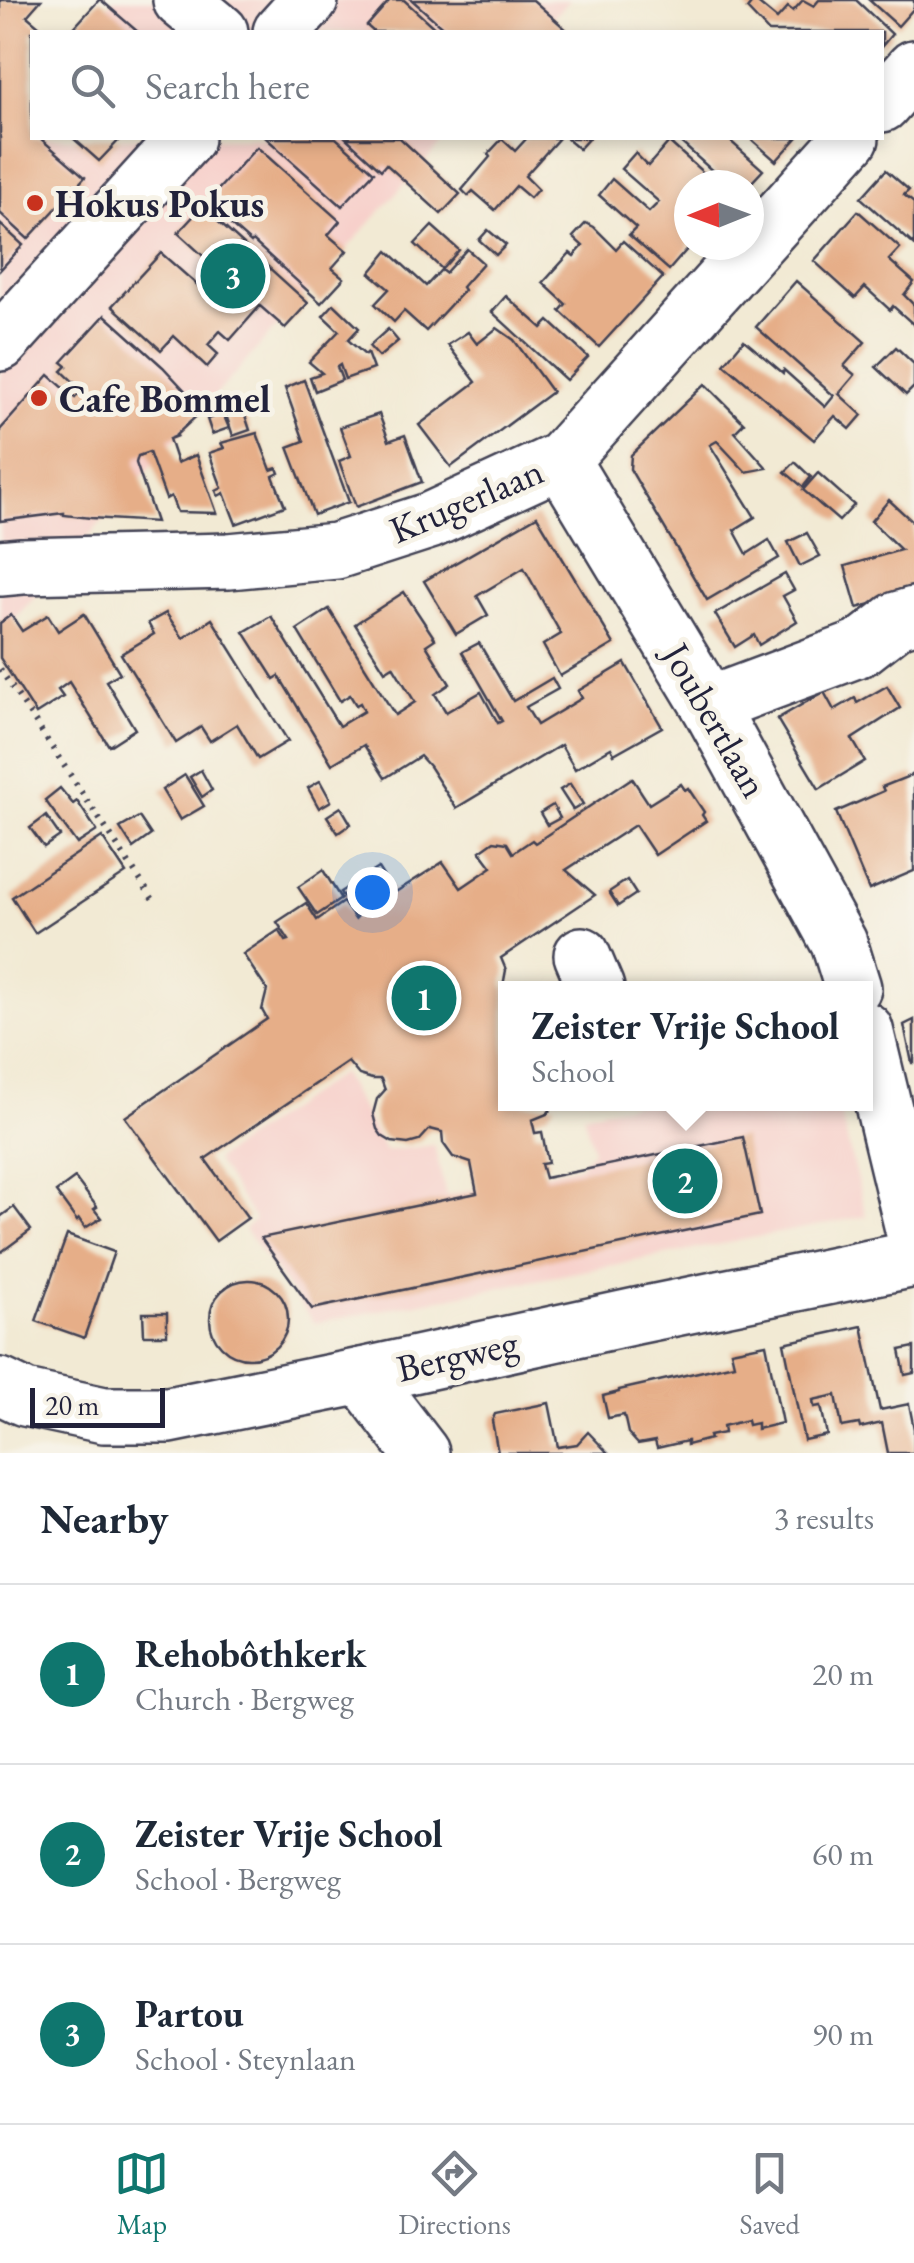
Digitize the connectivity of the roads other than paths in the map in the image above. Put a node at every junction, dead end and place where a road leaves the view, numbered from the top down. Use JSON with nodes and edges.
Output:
{"nodes":[{"id":1,"x":181,"y":0,"type":"edge"},
{"id":2,"x":310,"y":0,"type":"edge"},
{"id":3,"x":218,"y":30,"type":"edge"},
{"id":4,"x":283,"y":30,"type":"edge"},
{"id":5,"x":914,"y":68,"type":"edge"},
{"id":6,"x":884,"y":102,"type":"edge"},
{"id":7,"x":184,"y":140,"type":"edge"},
{"id":8,"x":850,"y":140,"type":"edge"},
{"id":9,"x":0,"y":343,"type":"edge"},
{"id":10,"x":562,"y":460,"type":"junction"},
{"id":11,"x":0,"y":568,"type":"edge"},
{"id":12,"x":914,"y":615,"type":"edge"},
{"id":13,"x":709,"y":705,"type":"junction"},
{"id":14,"x":851,"y":981,"type":"edge"},
{"id":15,"x":873,"y":1063,"type":"edge"},
{"id":16,"x":914,"y":1233,"type":"edge"},
{"id":17,"x":914,"y":1258,"type":"edge"},
{"id":18,"x":362,"y":1376,"type":"junction"},
{"id":19,"x":0,"y":1386,"type":"edge"},
{"id":20,"x":421,"y":1453,"type":"edge"}],
"edges":[{"from":1,"to":3,"type":"street"},
{"from":2,"to":4,"type":"street"},
{"from":5,"to":6,"type":"street"},
{"from":7,"to":9,"type":"street"},
{"from":8,"to":10,"type":"street","name":"Krugerlaan"},
{"from":10,"to":11,"type":"street","name":"Krugerlaan"},
{"from":10,"to":13,"type":"street","name":"Joubertlaan"},
{"from":12,"to":13,"type":"street"},
{"from":13,"to":14,"type":"street","name":"Joubertlaan"},
{"from":15,"to":16,"type":"street"},
{"from":17,"to":18,"type":"street","name":"Bergweg"},
{"from":18,"to":19,"type":"street","name":"Bergweg"},
{"from":18,"to":20,"type":"street"}]}
